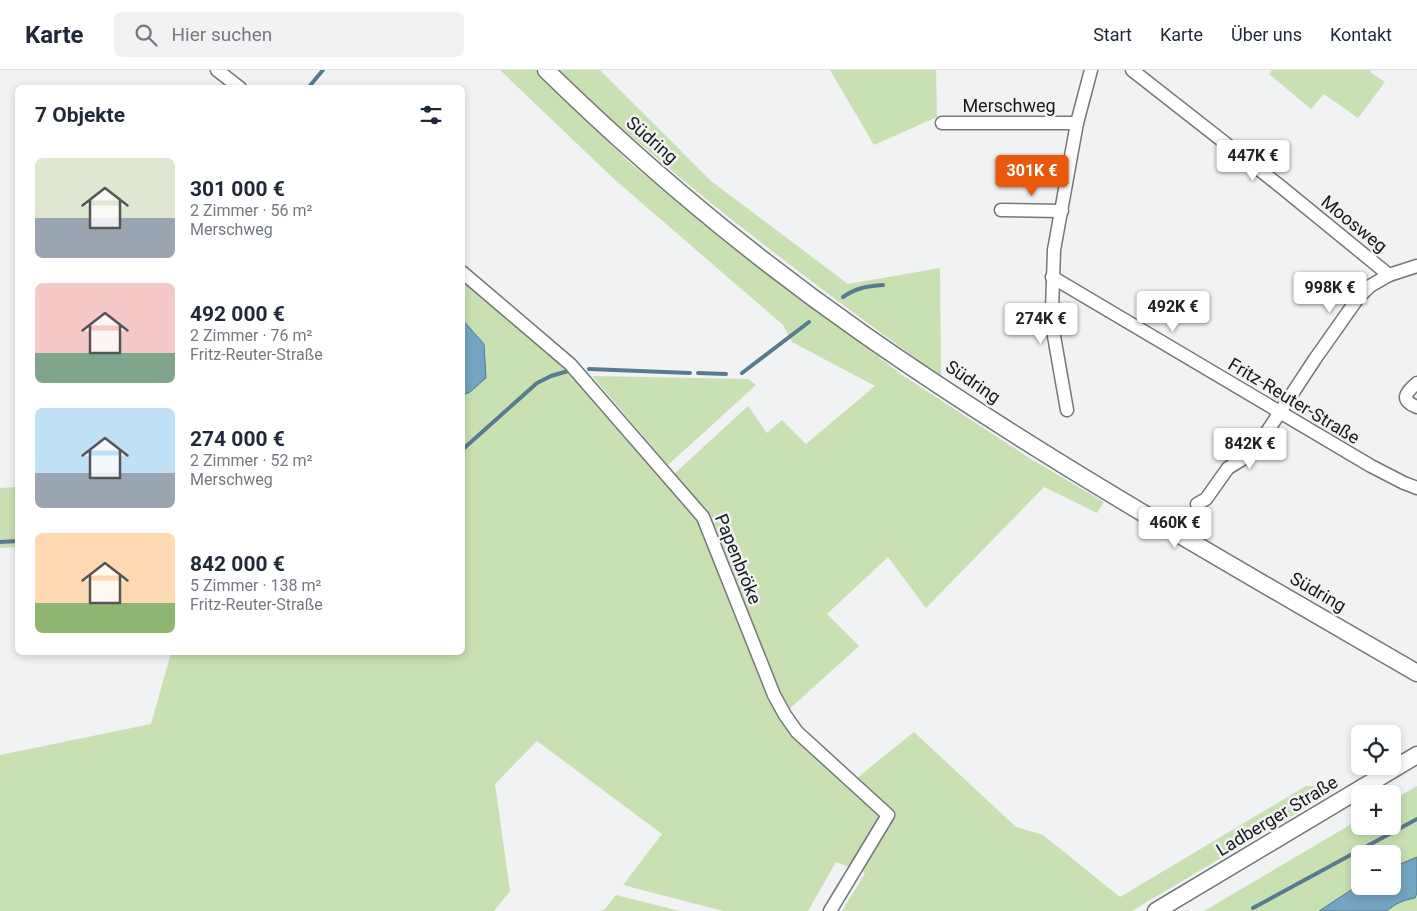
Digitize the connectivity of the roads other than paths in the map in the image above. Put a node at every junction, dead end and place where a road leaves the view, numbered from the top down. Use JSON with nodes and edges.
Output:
{"nodes":[{"id":1,"x":217,"y":70,"type":"edge"},
{"id":2,"x":546,"y":70,"type":"edge"},
{"id":3,"x":1091,"y":70,"type":"edge"},
{"id":4,"x":1132,"y":70,"type":"edge"},
{"id":5,"x":236,"y":85,"type":"edge"},
{"id":6,"x":942,"y":124,"type":"dead end"},
{"id":7,"x":1077,"y":124,"type":"junction"},
{"id":8,"x":1001,"y":210,"type":"dead end"},
{"id":9,"x":1062,"y":210,"type":"junction"},
{"id":10,"x":1417,"y":266,"type":"edge"},
{"id":11,"x":465,"y":275,"type":"edge"},
{"id":12,"x":1389,"y":275,"type":"junction"},
{"id":13,"x":1052,"y":277,"type":"junction"},
{"id":14,"x":1417,"y":383,"type":"edge"},
{"id":15,"x":1417,"y":407,"type":"edge"},
{"id":16,"x":1066,"y":410,"type":"dead end"},
{"id":17,"x":1280,"y":411,"type":"junction"},
{"id":18,"x":1417,"y":488,"type":"edge"},
{"id":19,"x":1197,"y":504,"type":"dead end"},
{"id":20,"x":1417,"y":672,"type":"edge"},
{"id":21,"x":1417,"y":755,"type":"edge"},
{"id":22,"x":830,"y":911,"type":"edge"},
{"id":23,"x":1156,"y":911,"type":"edge"}],
"edges":[{"from":1,"to":5,"type":"street"},
{"from":2,"to":20,"type":"main road","name":"Südring"},
{"from":3,"to":7,"type":"street","name":"Merschweg"},
{"from":4,"to":12,"type":"street","name":"Moosweg"},
{"from":6,"to":7,"type":"street","name":"Merschweg"},
{"from":7,"to":9,"type":"street","name":"Merschweg"},
{"from":8,"to":9,"type":"street"},
{"from":9,"to":13,"type":"street","name":"Merschweg"},
{"from":10,"to":12,"type":"street"},
{"from":11,"to":22,"type":"street","name":"Papenbröke"},
{"from":12,"to":17,"type":"street"},
{"from":13,"to":16,"type":"street","name":"Merschweg"},
{"from":13,"to":17,"type":"street","name":"Fritz-Reuter-Straße"},
{"from":14,"to":15,"type":"street"},
{"from":17,"to":18,"type":"street","name":"Fritz-Reuter-Straße"},
{"from":17,"to":19,"type":"street"},
{"from":21,"to":23,"type":"main road","name":"Ladberger Straße"}]}
